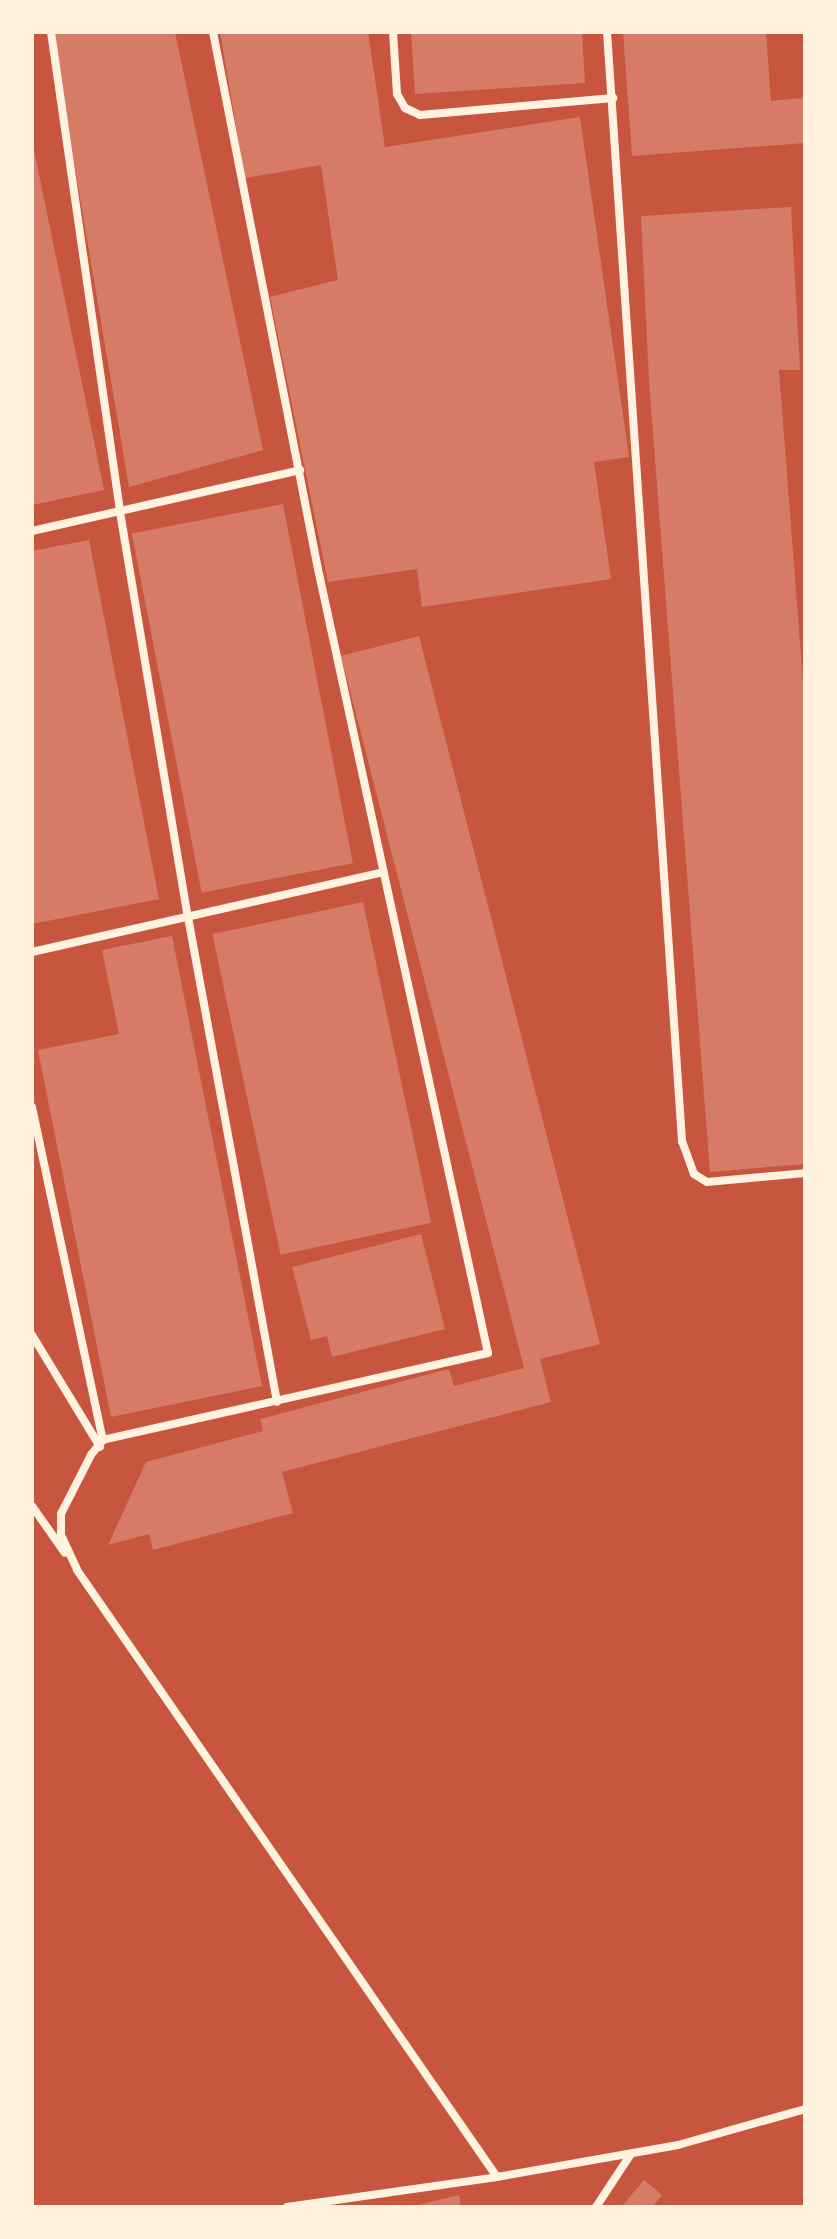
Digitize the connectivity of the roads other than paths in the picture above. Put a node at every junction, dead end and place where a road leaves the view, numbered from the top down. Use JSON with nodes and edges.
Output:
{"nodes":[{"id":1,"x":51,"y":32,"type":"edge"},
{"id":2,"x":213,"y":32,"type":"edge"},
{"id":3,"x":393,"y":32,"type":"edge"},
{"id":4,"x":607,"y":32,"type":"edge"},
{"id":5,"x":613,"y":98,"type":"junction"},
{"id":6,"x":300,"y":470,"type":"junction"},
{"id":7,"x":120,"y":512,"type":"junction"},
{"id":8,"x":32,"y":531,"type":"edge"},
{"id":9,"x":381,"y":873,"type":"junction"},
{"id":10,"x":188,"y":917,"type":"junction"},
{"id":11,"x":32,"y":952,"type":"edge"},
{"id":12,"x":32,"y":1107,"type":"edge"},
{"id":13,"x":805,"y":1173,"type":"edge"},
{"id":14,"x":32,"y":1335,"type":"edge"},
{"id":15,"x":277,"y":1402,"type":"junction"},
{"id":16,"x":102,"y":1444,"type":"junction"},
{"id":17,"x":32,"y":1506,"type":"edge"},
{"id":18,"x":77,"y":1570,"type":"junction"},
{"id":19,"x":805,"y":2109,"type":"edge"},
{"id":20,"x":631,"y":2154,"type":"junction"},
{"id":21,"x":497,"y":2177,"type":"junction"},
{"id":22,"x":287,"y":2207,"type":"edge"},
{"id":23,"x":596,"y":2207,"type":"edge"}],
"edges":[{"from":1,"to":7,"type":"street"},
{"from":2,"to":6,"type":"street"},
{"from":3,"to":5,"type":"street"},
{"from":4,"to":5,"type":"street"},
{"from":5,"to":13,"type":"street"},
{"from":6,"to":7,"type":"street"},
{"from":6,"to":9,"type":"street"},
{"from":7,"to":8,"type":"street"},
{"from":7,"to":10,"type":"street"},
{"from":9,"to":10,"type":"street"},
{"from":9,"to":15,"type":"street"},
{"from":10,"to":11,"type":"street"},
{"from":10,"to":15,"type":"street"},
{"from":12,"to":16,"type":"street"},
{"from":14,"to":16,"type":"street"},
{"from":15,"to":16,"type":"street"},
{"from":16,"to":18,"type":"street"},
{"from":17,"to":18,"type":"street"},
{"from":18,"to":21,"type":"street"},
{"from":19,"to":20,"type":"street"},
{"from":20,"to":21,"type":"street"},
{"from":20,"to":23,"type":"street"},
{"from":21,"to":22,"type":"street"}]}
